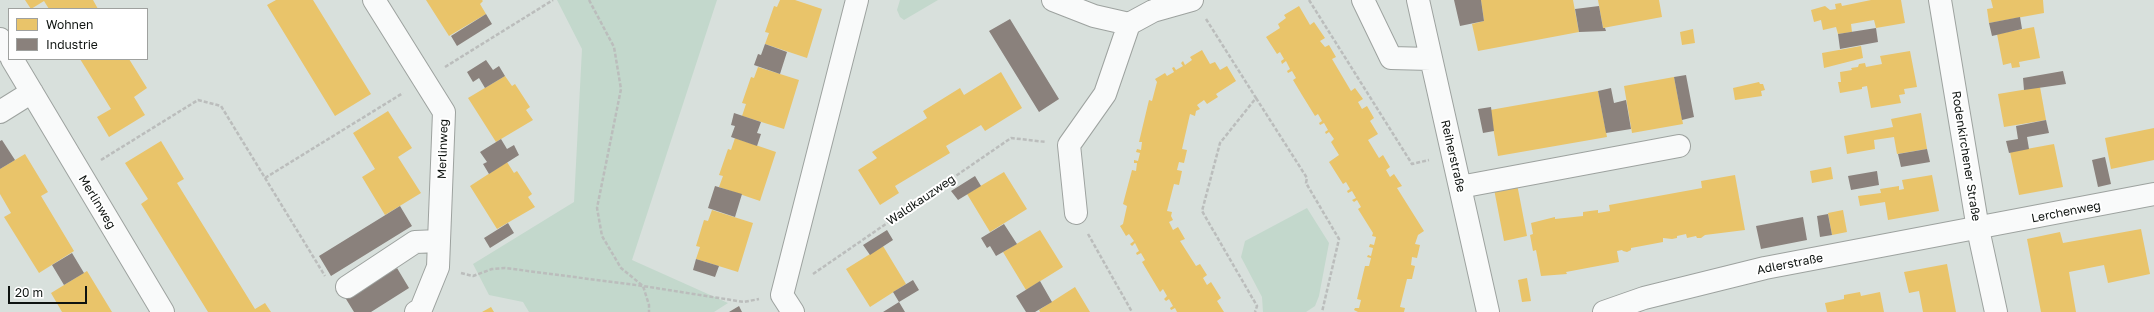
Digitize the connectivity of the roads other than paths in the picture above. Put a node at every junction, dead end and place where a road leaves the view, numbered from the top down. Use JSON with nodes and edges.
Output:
{"nodes":[{"id":1,"x":374,"y":0,"type":"edge"},
{"id":2,"x":857,"y":0,"type":"edge"},
{"id":3,"x":1053,"y":0,"type":"edge"},
{"id":4,"x":1363,"y":0,"type":"edge"},
{"id":5,"x":1418,"y":0,"type":"edge"},
{"id":6,"x":1940,"y":0,"type":"edge"},
{"id":7,"x":1197,"y":7,"type":"edge"},
{"id":8,"x":1129,"y":24,"type":"junction"},
{"id":9,"x":0,"y":39,"type":"edge"},
{"id":10,"x":8,"y":52,"type":"edge"},
{"id":11,"x":1431,"y":59,"type":"junction"},
{"id":12,"x":13,"y":60,"type":"edge"},
{"id":13,"x":32,"y":92,"type":"junction"},
{"id":14,"x":0,"y":112,"type":"edge"},
{"id":15,"x":1679,"y":146,"type":"dead end"},
{"id":16,"x":1460,"y":187,"type":"junction"},
{"id":17,"x":2154,"y":194,"type":"edge"},
{"id":18,"x":1076,"y":213,"type":"road end"},
{"id":19,"x":1978,"y":229,"type":"junction"},
{"id":20,"x":439,"y":241,"type":"junction"},
{"id":21,"x":337,"y":283,"type":"road end"},
{"id":22,"x":788,"y":304,"type":"edge"},
{"id":23,"x":1645,"y":305,"type":"edge"},
{"id":24,"x":162,"y":312,"type":"edge"},
{"id":25,"x":416,"y":312,"type":"edge"},
{"id":26,"x":1488,"y":312,"type":"edge"},
{"id":27,"x":1604,"y":312,"type":"edge"},
{"id":28,"x":1996,"y":312,"type":"edge"}],
"edges":[{"from":1,"to":20,"type":"street","name":"Merlinweg"},
{"from":2,"to":22,"type":"street"},
{"from":3,"to":8,"type":"street"},
{"from":4,"to":11,"type":"street"},
{"from":5,"to":11,"type":"street","name":"Reiherstraße"},
{"from":6,"to":19,"type":"street","name":"Rodenkirchener Straße"},
{"from":7,"to":8,"type":"street"},
{"from":8,"to":18,"type":"street"},
{"from":9,"to":10,"type":"street"},
{"from":11,"to":16,"type":"street","name":"Reiherstraße"},
{"from":12,"to":13,"type":"street","name":"Merlinweg"},
{"from":13,"to":14,"type":"street"},
{"from":13,"to":24,"type":"street","name":"Merlinweg"},
{"from":15,"to":16,"type":"street"},
{"from":16,"to":26,"type":"street","name":"Reiherstraße"},
{"from":17,"to":19,"type":"street","name":"Lerchenweg"},
{"from":19,"to":23,"type":"street","name":"Adlerstraße"},
{"from":19,"to":28,"type":"street","name":"Rodenkirchener Straße"},
{"from":20,"to":21,"type":"street"},
{"from":20,"to":25,"type":"street","name":"Merlinweg"},
{"from":23,"to":27,"type":"street","name":"Adlerstraße"}]}
